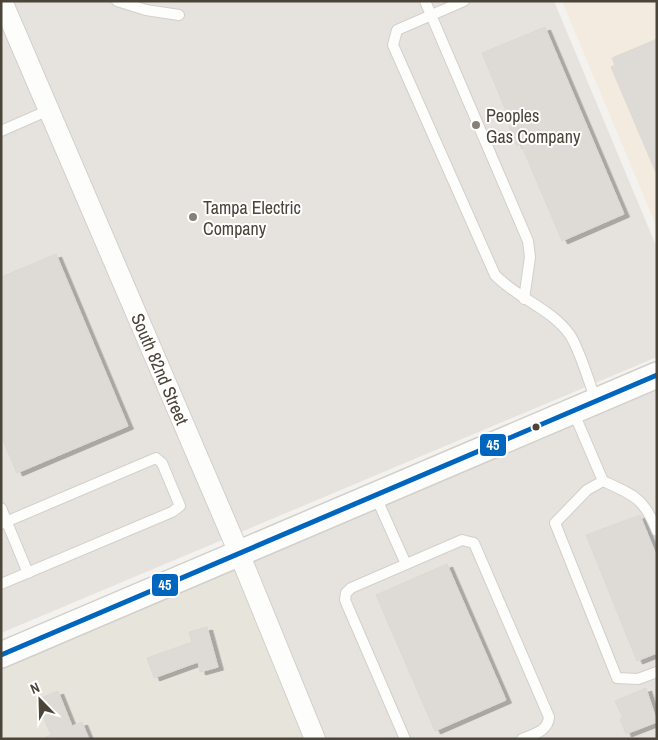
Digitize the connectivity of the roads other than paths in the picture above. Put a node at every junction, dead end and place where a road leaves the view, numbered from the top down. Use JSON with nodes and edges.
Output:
{"nodes":[{"id":1,"x":2,"y":1,"type":"edge"},
{"id":2,"x":117,"y":1,"type":"edge"},
{"id":3,"x":425,"y":1,"type":"edge"},
{"id":4,"x":464,"y":1,"type":"edge"},
{"id":5,"x":179,"y":15,"type":"dead end"},
{"id":6,"x":431,"y":16,"type":"junction"},
{"id":7,"x":49,"y":110,"type":"junction"},
{"id":8,"x":1,"y":131,"type":"edge"},
{"id":9,"x":524,"y":299,"type":"junction"},
{"id":10,"x":657,"y":376,"type":"edge"},
{"id":11,"x":596,"y":401,"type":"junction"},
{"id":12,"x":573,"y":411,"type":"junction"},
{"id":13,"x":603,"y":481,"type":"junction"},
{"id":14,"x":375,"y":496,"type":"junction"},
{"id":15,"x":1,"y":508,"type":"edge"},
{"id":16,"x":4,"y":522,"type":"edge"},
{"id":17,"x":657,"y":531,"type":"edge"},
{"id":18,"x":239,"y":553,"type":"junction"},
{"id":19,"x":406,"y":564,"type":"junction"},
{"id":20,"x":28,"y":573,"type":"junction"},
{"id":21,"x":1,"y":584,"type":"edge"},
{"id":22,"x":1,"y":655,"type":"edge"},
{"id":23,"x":657,"y":672,"type":"edge"},
{"id":24,"x":315,"y":739,"type":"edge"},
{"id":25,"x":405,"y":739,"type":"edge"},
{"id":26,"x":522,"y":739,"type":"edge"}],
"edges":[{"from":1,"to":7,"type":"street","name":"South 82nd Street"},
{"from":2,"to":5,"type":"lane"},
{"from":3,"to":6,"type":"lane"},
{"from":4,"to":6,"type":"lane"},
{"from":6,"to":9,"type":"lane"},
{"from":6,"to":9,"type":"lane"},
{"from":7,"to":8,"type":"lane"},
{"from":7,"to":18,"type":"street","name":"South 82nd Street"},
{"from":9,"to":11,"type":"lane"},
{"from":10,"to":11,"type":"street"},
{"from":11,"to":12,"type":"street"},
{"from":12,"to":13,"type":"lane"},
{"from":12,"to":14,"type":"street"},
{"from":13,"to":17,"type":"lane"},
{"from":13,"to":23,"type":"lane"},
{"from":14,"to":18,"type":"street"},
{"from":14,"to":19,"type":"lane"},
{"from":15,"to":16,"type":"lane"},
{"from":16,"to":20,"type":"lane"},
{"from":16,"to":20,"type":"lane"},
{"from":18,"to":22,"type":"street"},
{"from":18,"to":24,"type":"street","name":"South 82nd Street"},
{"from":19,"to":25,"type":"lane"},
{"from":19,"to":26,"type":"lane"},
{"from":20,"to":21,"type":"lane"}]}
